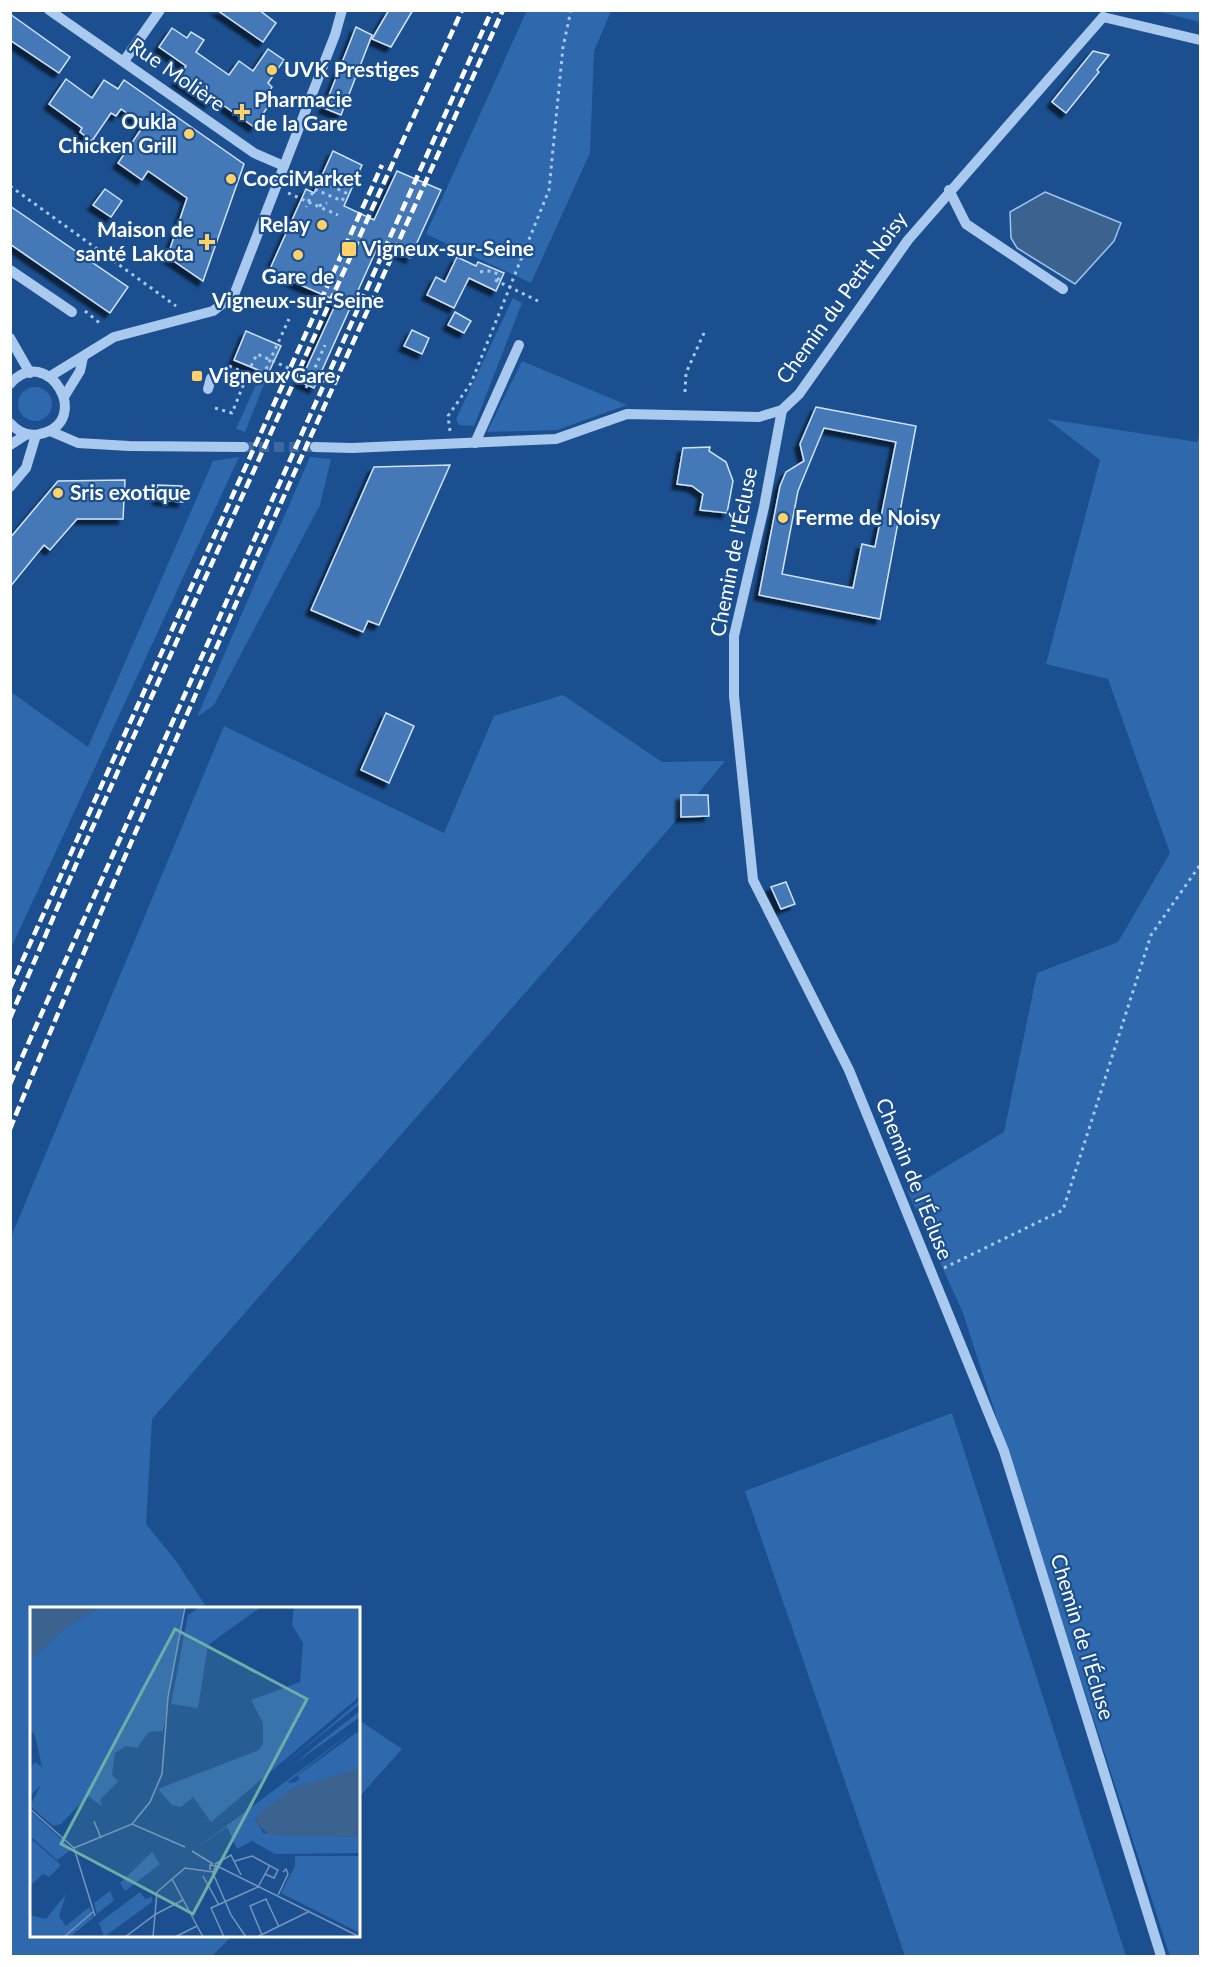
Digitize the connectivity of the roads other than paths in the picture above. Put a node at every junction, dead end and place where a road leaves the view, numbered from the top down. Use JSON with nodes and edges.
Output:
{"nodes":[{"id":1,"x":49,"y":10,"type":"edge"},
{"id":2,"x":160,"y":10,"type":"edge"},
{"id":3,"x":342,"y":10,"type":"edge"},
{"id":4,"x":1100,"y":14,"type":"edge"},
{"id":5,"x":1200,"y":40,"type":"edge"},
{"id":6,"x":124,"y":61,"type":"junction"},
{"id":7,"x":284,"y":166,"type":"junction"},
{"id":8,"x":949,"y":190,"type":"junction"},
{"id":9,"x":10,"y":270,"type":"edge"},
{"id":10,"x":1063,"y":289,"type":"dead end"},
{"id":11,"x":72,"y":312,"type":"dead end"},
{"id":12,"x":10,"y":338,"type":"edge"},
{"id":13,"x":519,"y":345,"type":"dead end"},
{"id":14,"x":83,"y":357,"type":"junction"},
{"id":15,"x":30,"y":373,"type":"junction"},
{"id":16,"x":49,"y":377,"type":"junction"},
{"id":17,"x":10,"y":384,"type":"edge"},
{"id":18,"x":64,"y":397,"type":"junction"},
{"id":19,"x":782,"y":410,"type":"junction"},
{"id":20,"x":10,"y":423,"type":"edge"},
{"id":21,"x":50,"y":431,"type":"junction"},
{"id":22,"x":31,"y":434,"type":"junction"},
{"id":23,"x":475,"y":443,"type":"junction"},
{"id":24,"x":10,"y":445,"type":"edge"},
{"id":25,"x":244,"y":447,"type":"tunnel mouth"},
{"id":26,"x":315,"y":447,"type":"tunnel mouth"},
{"id":27,"x":10,"y":487,"type":"edge"},
{"id":28,"x":1161,"y":1956,"type":"edge"}],
"edges":[{"from":1,"to":6,"type":"street","name":"Rue Molière"},
{"from":2,"to":6,"type":"street"},
{"from":3,"to":7,"type":"street"},
{"from":4,"to":5,"type":"street"},
{"from":4,"to":8,"type":"street","name":"Chemin du Petit Noisy"},
{"from":6,"to":7,"type":"street","name":"Rue Molière"},
{"from":7,"to":14,"type":"street"},
{"from":8,"to":10,"type":"street"},
{"from":8,"to":19,"type":"street","name":"Chemin du Petit Noisy"},
{"from":9,"to":11,"type":"street"},
{"from":12,"to":15,"type":"street"},
{"from":13,"to":23,"type":"street"},
{"from":14,"to":16,"type":"street"},
{"from":14,"to":18,"type":"street"},
{"from":15,"to":16,"type":"street"},
{"from":15,"to":17,"type":"street"},
{"from":16,"to":18,"type":"street"},
{"from":18,"to":21,"type":"street"},
{"from":19,"to":23,"type":"street","name":"Chemin du Petit Noisy"},
{"from":19,"to":28,"type":"street","name":"Chemin de l'Écluse"},
{"from":20,"to":22,"type":"street"},
{"from":21,"to":22,"type":"street"},
{"from":21,"to":25,"type":"street"},
{"from":22,"to":24,"type":"street"},
{"from":22,"to":27,"type":"street"},
{"from":23,"to":26,"type":"street","name":"Chemin du Petit Noisy"}]}
